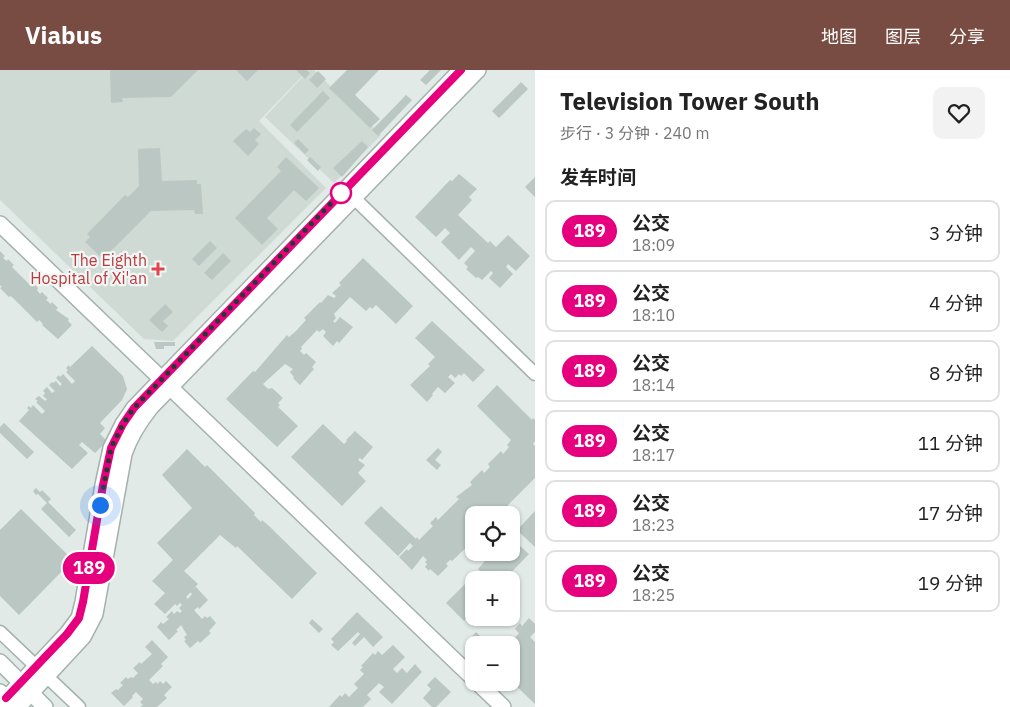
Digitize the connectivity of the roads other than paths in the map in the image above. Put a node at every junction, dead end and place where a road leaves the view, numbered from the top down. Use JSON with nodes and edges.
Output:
{"nodes":[{"id":1,"x":461,"y":70,"type":"edge"},
{"id":2,"x":478,"y":70,"type":"edge"},
{"id":3,"x":354,"y":198,"type":"junction"},
{"id":4,"x":0,"y":224,"type":"edge"},
{"id":5,"x":535,"y":374,"type":"edge"},
{"id":6,"x":165,"y":383,"type":"junction"},
{"id":7,"x":0,"y":632,"type":"edge"},
{"id":8,"x":0,"y":662,"type":"edge"},
{"id":9,"x":465,"y":670,"type":"edge"},
{"id":10,"x":41,"y":672,"type":"junction"},
{"id":11,"x":26,"y":688,"type":"junction"},
{"id":12,"x":487,"y":691,"type":"edge"},
{"id":13,"x":8,"y":702,"type":"edge"},
{"id":14,"x":45,"y":707,"type":"edge"},
{"id":15,"x":78,"y":707,"type":"edge"},
{"id":16,"x":503,"y":707,"type":"edge"}],
"edges":[{"from":1,"to":6,"type":"street"},
{"from":2,"to":3,"type":"street"},
{"from":3,"to":5,"type":"street"},
{"from":3,"to":6,"type":"street"},
{"from":4,"to":6,"type":"street"},
{"from":6,"to":9,"type":"street"},
{"from":6,"to":10,"type":"street"},
{"from":7,"to":10,"type":"street"},
{"from":8,"to":11,"type":"street"},
{"from":10,"to":11,"type":"street"},
{"from":10,"to":15,"type":"street"},
{"from":11,"to":13,"type":"street"},
{"from":11,"to":14,"type":"street"},
{"from":12,"to":16,"type":"street"}]}
